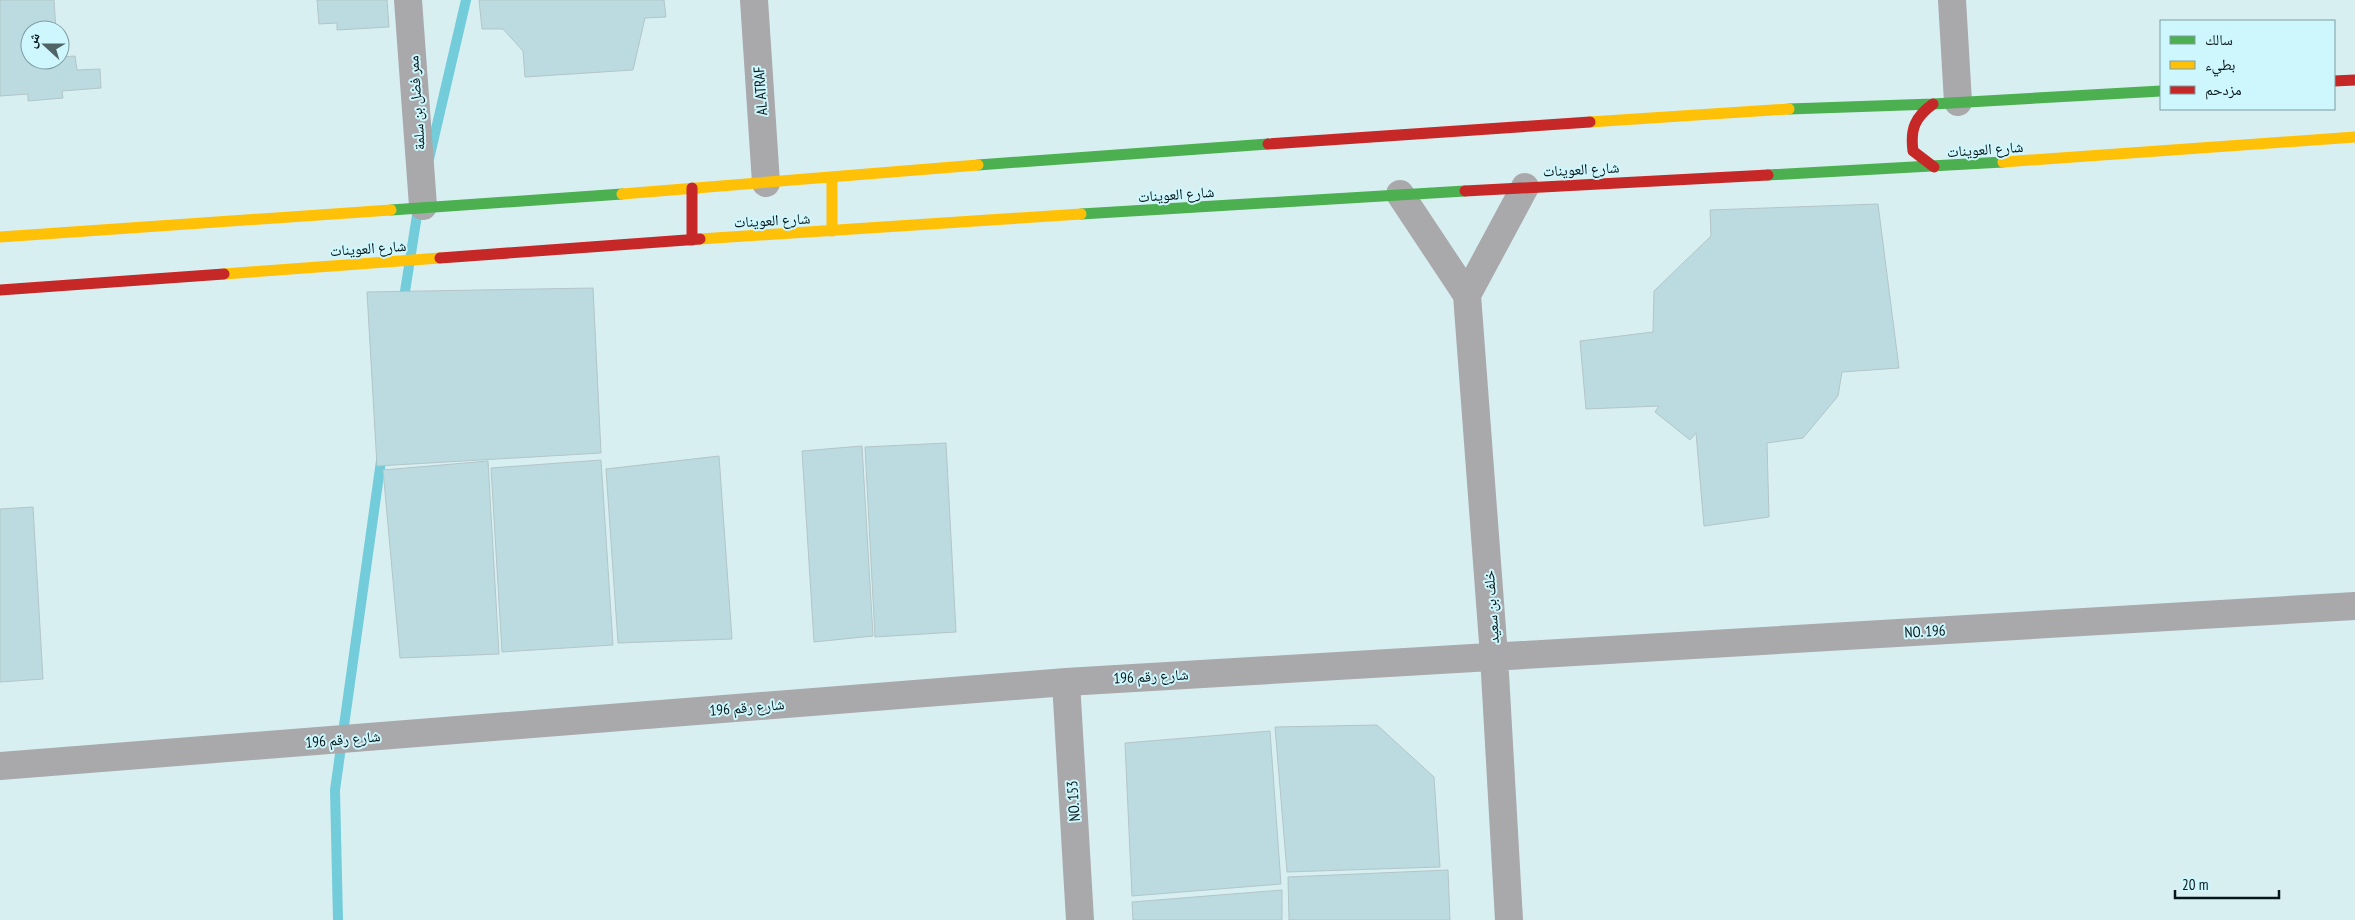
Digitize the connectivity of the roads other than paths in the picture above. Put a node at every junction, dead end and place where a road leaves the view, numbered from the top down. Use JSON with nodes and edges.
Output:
{"nodes":[{"id":1,"x":408,"y":0,"type":"edge"},
{"id":2,"x":754,"y":0,"type":"edge"},
{"id":3,"x":1952,"y":0,"type":"edge"},
{"id":4,"x":2355,"y":80,"type":"edge"},
{"id":5,"x":2335,"y":81,"type":"edge"},
{"id":6,"x":2160,"y":91,"type":"edge"},
{"id":7,"x":1946,"y":103,"type":"junction"},
{"id":8,"x":2355,"y":137,"type":"edge"},
{"id":9,"x":1934,"y":167,"type":"junction"},
{"id":10,"x":832,"y":176,"type":"junction"},
{"id":11,"x":766,"y":182,"type":"junction"},
{"id":12,"x":1525,"y":187,"type":"junction"},
{"id":13,"x":692,"y":188,"type":"junction"},
{"id":14,"x":1400,"y":194,"type":"junction"},
{"id":15,"x":423,"y":206,"type":"junction"},
{"id":16,"x":832,"y":231,"type":"junction"},
{"id":17,"x":0,"y":238,"type":"edge"},
{"id":18,"x":692,"y":240,"type":"junction"},
{"id":19,"x":0,"y":290,"type":"edge"},
{"id":20,"x":1467,"y":295,"type":"junction"},
{"id":21,"x":2355,"y":606,"type":"edge"},
{"id":22,"x":1494,"y":656,"type":"junction"},
{"id":23,"x":1066,"y":682,"type":"junction"},
{"id":24,"x":0,"y":766,"type":"edge"},
{"id":25,"x":1080,"y":920,"type":"edge"},
{"id":26,"x":1509,"y":920,"type":"edge"}],
"edges":[{"from":1,"to":15,"type":"street","name":"ممر فضل بن سلمة"},
{"from":2,"to":11,"type":"street","name":"AL ATRAF"},
{"from":3,"to":7,"type":"street"},
{"from":4,"to":5,"type":"street"},
{"from":6,"to":7,"type":"street"},
{"from":7,"to":9,"type":"street"},
{"from":7,"to":10,"type":"street"},
{"from":8,"to":9,"type":"street","name":"شارع العوينات"},
{"from":9,"to":12,"type":"street","name":"شارع العوينات"},
{"from":10,"to":11,"type":"street"},
{"from":10,"to":16,"type":"street"},
{"from":11,"to":13,"type":"street"},
{"from":12,"to":14,"type":"street","name":"شارع العوينات"},
{"from":12,"to":20,"type":"street"},
{"from":13,"to":15,"type":"street"},
{"from":13,"to":18,"type":"street"},
{"from":14,"to":16,"type":"street","name":"شارع العوينات"},
{"from":14,"to":20,"type":"street","name":"خلف بن سعيد"},
{"from":15,"to":17,"type":"street"},
{"from":16,"to":18,"type":"street","name":"شارع العوينات"},
{"from":18,"to":19,"type":"street","name":"شارع العوينات"},
{"from":20,"to":22,"type":"street","name":"خلف بن سعيد"},
{"from":21,"to":22,"type":"street","name":"NO. 196"},
{"from":22,"to":23,"type":"street","name":"شارع رقم 196"},
{"from":22,"to":26,"type":"street","name":"خلف بن سعيد"},
{"from":23,"to":24,"type":"street","name":"شارع رقم 196"},
{"from":23,"to":25,"type":"street","name":"NO. 153"}]}
